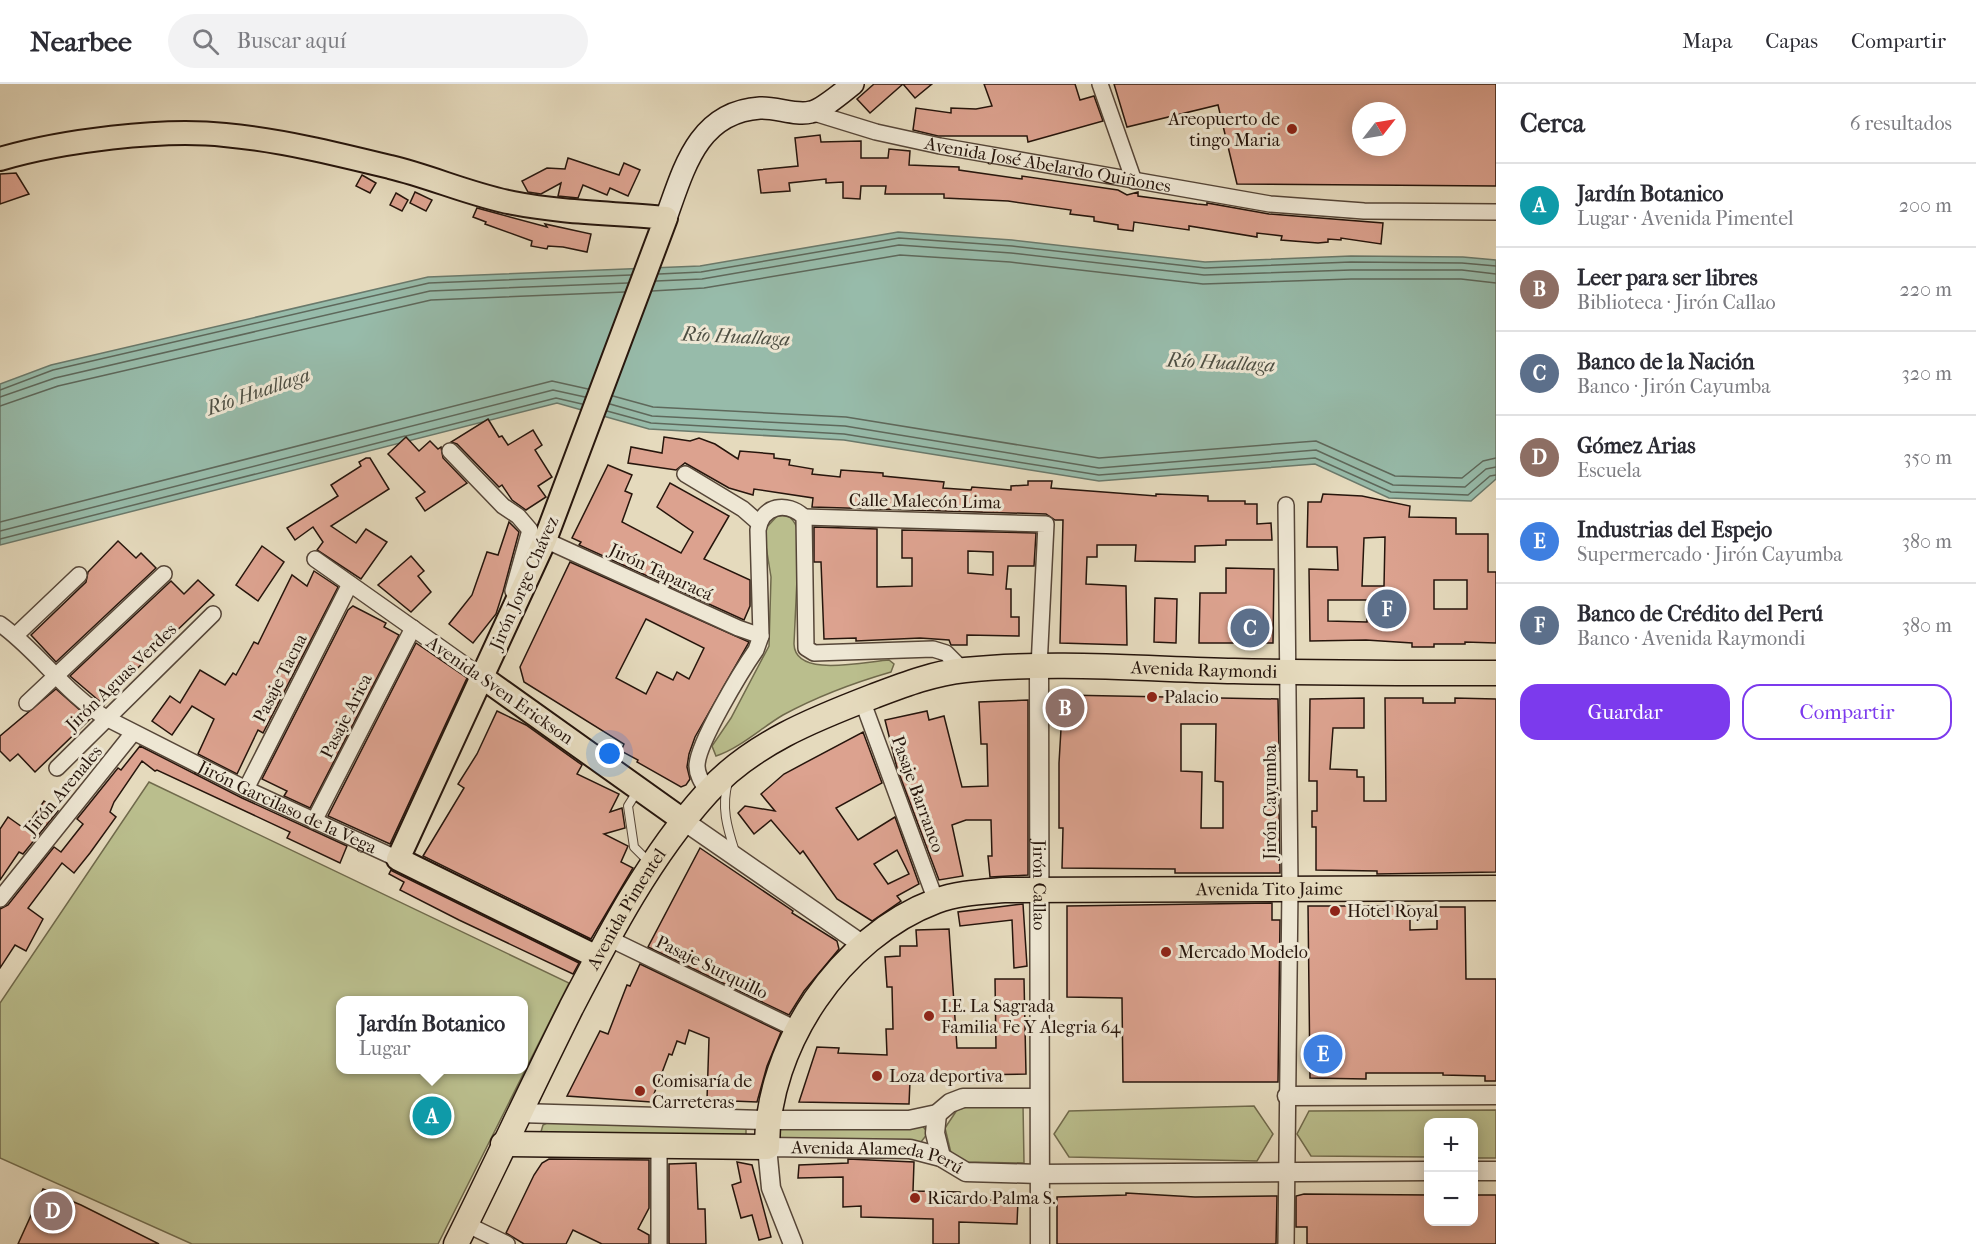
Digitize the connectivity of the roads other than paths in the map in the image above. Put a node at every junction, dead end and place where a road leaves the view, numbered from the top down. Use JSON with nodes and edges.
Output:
{"nodes":[{"id":1,"x":853,"y":84,"type":"edge"},
{"id":2,"x":1100,"y":84,"type":"edge"},
{"id":3,"x":811,"y":112,"type":"junction"},
{"id":4,"x":0,"y":159,"type":"edge"},
{"id":5,"x":1134,"y":181,"type":"junction"},
{"id":6,"x":1496,"y":212,"type":"edge"},
{"id":7,"x":663,"y":228,"type":"junction"},
{"id":8,"x":450,"y":451,"type":"dead end"},
{"id":9,"x":685,"y":474,"type":"dead end"},
{"id":10,"x":1286,"y":505,"type":"dead end"},
{"id":11,"x":804,"y":517,"type":"junction"},
{"id":12,"x":759,"y":523,"type":"junction"},
{"id":13,"x":1046,"y":524,"type":"joint"},
{"id":14,"x":545,"y":540,"type":"junction"},
{"id":15,"x":315,"y":559,"type":"dead end"},
{"id":16,"x":79,"y":574,"type":"dead end"},
{"id":17,"x":164,"y":574,"type":"dead end"},
{"id":18,"x":350,"y":584,"type":"junction"},
{"id":19,"x":213,"y":614,"type":"dead end"},
{"id":20,"x":0,"y":624,"type":"edge"},
{"id":21,"x":412,"y":628,"type":"junction"},
{"id":22,"x":16,"y":635,"type":"junction"},
{"id":23,"x":761,"y":636,"type":"junction"},
{"id":24,"x":499,"y":640,"type":"junction"},
{"id":25,"x":1039,"y":667,"type":"junction"},
{"id":26,"x":963,"y":670,"type":"junction"},
{"id":27,"x":1288,"y":672,"type":"junction"},
{"id":28,"x":1496,"y":673,"type":"edge"},
{"id":29,"x":56,"y":677,"type":"junction"},
{"id":30,"x":482,"y":677,"type":"junction"},
{"id":31,"x":913,"y":681,"type":"joint"},
{"id":32,"x":862,"y":700,"type":"junction"},
{"id":33,"x":27,"y":703,"type":"dead end"},
{"id":34,"x":106,"y":718,"type":"junction"},
{"id":35,"x":133,"y":733,"type":"junction"},
{"id":36,"x":57,"y":768,"type":"dead end"},
{"id":37,"x":732,"y":769,"type":"junction"},
{"id":38,"x":246,"y":789,"type":"junction"},
{"id":39,"x":639,"y":789,"type":"junction"},
{"id":40,"x":708,"y":792,"type":"junction"},
{"id":41,"x":314,"y":821,"type":"junction"},
{"id":42,"x":684,"y":821,"type":"junction"},
{"id":43,"x":736,"y":857,"type":"junction"},
{"id":44,"x":398,"y":859,"type":"junction"},
{"id":45,"x":653,"y":865,"type":"junction"},
{"id":46,"x":1290,"y":887,"type":"junction"},
{"id":47,"x":1496,"y":888,"type":"edge"},
{"id":48,"x":1041,"y":890,"type":"junction"},
{"id":49,"x":0,"y":899,"type":"edge"},
{"id":50,"x":936,"y":901,"type":"junction"},
{"id":51,"x":863,"y":945,"type":"junction"},
{"id":52,"x":603,"y":948,"type":"junction"},
{"id":53,"x":798,"y":1030,"type":"junction"},
{"id":54,"x":1496,"y":1095,"type":"edge"},
{"id":55,"x":1287,"y":1096,"type":"junction"},
{"id":56,"x":1039,"y":1098,"type":"junction"},
{"id":57,"x":519,"y":1113,"type":"junction"},
{"id":58,"x":937,"y":1114,"type":"junction"},
{"id":59,"x":767,"y":1120,"type":"junction"},
{"id":60,"x":503,"y":1144,"type":"junction"},
{"id":61,"x":659,"y":1146,"type":"junction"},
{"id":62,"x":766,"y":1147,"type":"junction"},
{"id":63,"x":941,"y":1157,"type":"junction"},
{"id":64,"x":1287,"y":1171,"type":"junction"},
{"id":65,"x":1424,"y":1171,"type":"edge"},
{"id":66,"x":1478,"y":1171,"type":"edge"},
{"id":67,"x":1496,"y":1171,"type":"edge"},
{"id":68,"x":1039,"y":1174,"type":"junction"},
{"id":69,"x":461,"y":1234,"type":"edge"},
{"id":70,"x":507,"y":1244,"type":"edge"},
{"id":71,"x":659,"y":1244,"type":"edge"},
{"id":72,"x":793,"y":1244,"type":"edge"},
{"id":73,"x":1040,"y":1244,"type":"edge"},
{"id":74,"x":1286,"y":1244,"type":"edge"}],
"edges":[{"from":1,"to":3,"type":"main road"},
{"from":2,"to":5,"type":"street"},
{"from":3,"to":5,"type":"street","name":"Avenida José Abelardo Quiñones"},
{"from":3,"to":7,"type":"main road","name":"Avenida José Abelardo Quiñones"},
{"from":4,"to":7,"type":"main road"},
{"from":5,"to":6,"type":"street","name":"Avenida José Abelardo Quiñones"},
{"from":7,"to":14,"type":"main road","name":"Jirón Jorge Chávez"},
{"from":8,"to":24,"type":"street"},
{"from":9,"to":12,"type":"street"},
{"from":10,"to":27,"type":"street","name":"Jirón Cayumba"},
{"from":11,"to":12,"type":"street","name":"Calle Malecón Lima"},
{"from":11,"to":13,"type":"street","name":"Calle Malecón Lima"},
{"from":11,"to":26,"type":"street"},
{"from":12,"to":23,"type":"street"},
{"from":13,"to":25,"type":"street","name":"Jirón Callao"},
{"from":14,"to":23,"type":"street","name":"Jirón Taparacá"},
{"from":14,"to":24,"type":"main road","name":"Jirón Jorge Chávez"},
{"from":15,"to":18,"type":"street","name":"Avenida Sven Erickson"},
{"from":16,"to":22,"type":"street"},
{"from":17,"to":29,"type":"street"},
{"from":18,"to":21,"type":"street","name":"Avenida Sven Erickson"},
{"from":18,"to":38,"type":"street","name":"Pasaje Tacna"},
{"from":19,"to":34,"type":"street","name":"Jirón Aguas Verdes"},
{"from":20,"to":22,"type":"street","name":"Jirón Garcilaso de la Vega"},
{"from":21,"to":30,"type":"street","name":"Avenida Sven Erickson"},
{"from":21,"to":41,"type":"street","name":"Pasaje Arica"},
{"from":22,"to":29,"type":"street","name":"Jirón Garcilaso de la Vega"},
{"from":23,"to":40,"type":"street"},
{"from":24,"to":30,"type":"main road","name":"Jirón Jorge Chávez"},
{"from":25,"to":26,"type":"highway","name":"Avenida Raymondi"},
{"from":25,"to":27,"type":"highway","name":"Avenida Raymondi"},
{"from":25,"to":48,"type":"street","name":"Jirón Callao"},
{"from":26,"to":31,"type":"highway","name":"Avenida Raymondi"},
{"from":27,"to":28,"type":"highway","name":"Avenida Raymondi"},
{"from":27,"to":46,"type":"street","name":"Jirón Cayumba"},
{"from":29,"to":33,"type":"street"},
{"from":29,"to":34,"type":"street","name":"Jirón Garcilaso de la Vega"},
{"from":30,"to":39,"type":"main road","name":"Avenida Sven Erickson"},
{"from":30,"to":44,"type":"main road","name":"Jirón Jorge Chávez"},
{"from":31,"to":32,"type":"highway","name":"Avenida Pimentel"},
{"from":32,"to":37,"type":"highway","name":"Avenida Pimentel"},
{"from":32,"to":50,"type":"street","name":"Pasaje Barranco"},
{"from":34,"to":35,"type":"street","name":"Jirón Garcilaso de la Vega"},
{"from":34,"to":36,"type":"street","name":"Jirón Aguas Verdes"},
{"from":35,"to":38,"type":"street","name":"Jirón Garcilaso de la Vega"},
{"from":35,"to":49,"type":"street","name":"Jirón Arenales"},
{"from":37,"to":40,"type":"highway","name":"Avenida Pimentel"},
{"from":37,"to":43,"type":"lane"},
{"from":38,"to":41,"type":"street","name":"Jirón Garcilaso de la Vega"},
{"from":39,"to":42,"type":"main road","name":"Avenida Sven Erickson"},
{"from":39,"to":45,"type":"lane"},
{"from":40,"to":42,"type":"highway","name":"Avenida Pimentel"},
{"from":41,"to":44,"type":"street","name":"Jirón Garcilaso de la Vega"},
{"from":42,"to":43,"type":"street","name":"Avenida Sven Erickson"},
{"from":42,"to":45,"type":"highway","name":"Avenida Pimentel"},
{"from":43,"to":51,"type":"street","name":"Avenida Sven Erickson"},
{"from":44,"to":52,"type":"main road","name":"Jirón Garcilaso de la Vega"},
{"from":45,"to":52,"type":"highway","name":"Avenida Pimentel"},
{"from":46,"to":47,"type":"highway","name":"Avenida Tito Jaime"},
{"from":46,"to":48,"type":"highway","name":"Avenida Tito Jaime"},
{"from":46,"to":55,"type":"street","name":"Jirón Cayumba"},
{"from":48,"to":50,"type":"highway","name":"Avenida Tito Jaime"},
{"from":48,"to":56,"type":"street","name":"Jirón Callao"},
{"from":50,"to":51,"type":"highway","name":"Avenida Tito Jaime"},
{"from":51,"to":53,"type":"highway","name":"Avenida Tito Jaime"},
{"from":52,"to":53,"type":"street","name":"Pasaje Surquillo"},
{"from":52,"to":57,"type":"highway","name":"Avenida Pimentel"},
{"from":53,"to":59,"type":"highway","name":"Avenida Tito Jaime"},
{"from":54,"to":55,"type":"street"},
{"from":55,"to":64,"type":"street","name":"Jirón Cayumba"},
{"from":56,"to":58,"type":"street","name":"Avenida Alameda Perú"},
{"from":56,"to":68,"type":"street","name":"Jirón Callao"},
{"from":57,"to":59,"type":"street","name":"Avenida Alameda Perú"},
{"from":57,"to":60,"type":"highway","name":"Avenida Pimentel"},
{"from":58,"to":59,"type":"street","name":"Avenida Alameda Perú"},
{"from":58,"to":63,"type":"street"},
{"from":59,"to":62,"type":"highway","name":"Avenida Tito Jaime"},
{"from":60,"to":61,"type":"highway","name":"Avenida Alameda Perú"},
{"from":60,"to":69,"type":"highway","name":"Avenida Pimentel"},
{"from":61,"to":62,"type":"highway","name":"Avenida Alameda Perú"},
{"from":61,"to":71,"type":"street"},
{"from":62,"to":63,"type":"street","name":"Avenida Alameda Perú"},
{"from":62,"to":72,"type":"street"},
{"from":63,"to":68,"type":"street","name":"Avenida Alameda Perú"},
{"from":64,"to":65,"type":"street","name":"Avenida Alameda Perú"},
{"from":64,"to":68,"type":"street","name":"Avenida Alameda Perú"},
{"from":64,"to":74,"type":"street","name":"Jirón Cayumba"},
{"from":66,"to":67,"type":"street"},
{"from":68,"to":73,"type":"street","name":"Jirón Callao"},
{"from":69,"to":70,"type":"street"}]}
